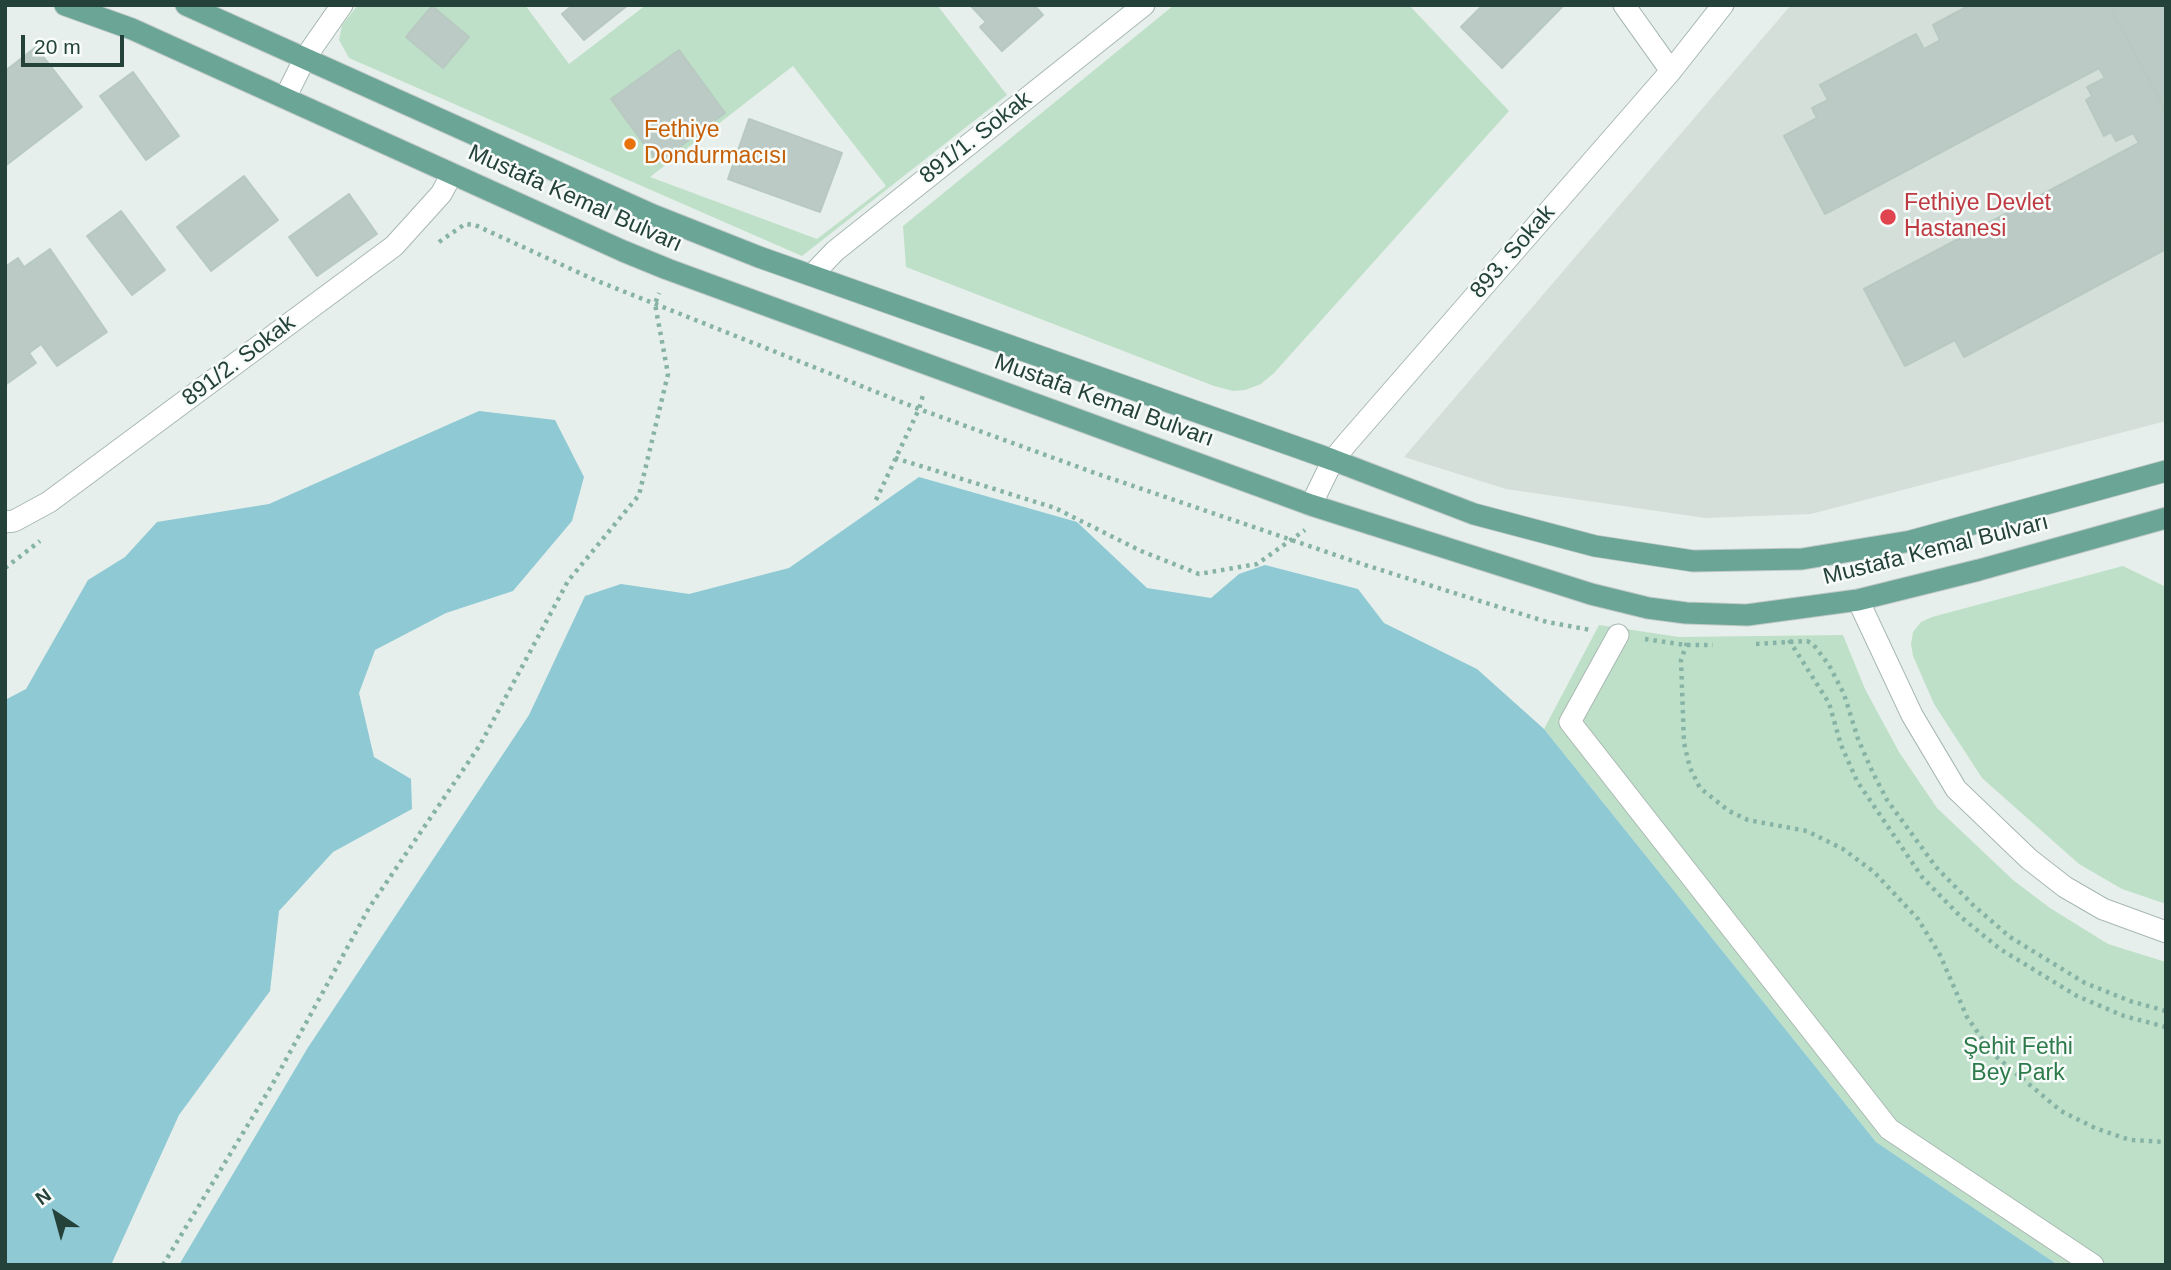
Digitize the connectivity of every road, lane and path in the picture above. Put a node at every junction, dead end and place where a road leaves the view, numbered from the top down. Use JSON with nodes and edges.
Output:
{"nodes":[{"id":1,"x":65,"y":5,"type":"edge"},
{"id":2,"x":186,"y":5,"type":"edge"},
{"id":3,"x":342,"y":5,"type":"edge"},
{"id":4,"x":1144,"y":5,"type":"edge"},
{"id":5,"x":1624,"y":5,"type":"edge"},
{"id":6,"x":1723,"y":5,"type":"edge"},
{"id":7,"x":304,"y":58,"type":"junction"},
{"id":8,"x":1671,"y":71,"type":"junction"},
{"id":9,"x":285,"y":98,"type":"junction"},
{"id":10,"x":452,"y":174,"type":"junction"},
{"id":11,"x":433,"y":246,"type":"dead end"},
{"id":12,"x":667,"y":269,"type":"junction"},
{"id":13,"x":811,"y":275,"type":"junction"},
{"id":14,"x":655,"y":304,"type":"junction"},
{"id":15,"x":923,"y":395,"type":"dead end"},
{"id":16,"x":919,"y":409,"type":"junction"},
{"id":17,"x":895,"y":458,"type":"junction"},
{"id":18,"x":1333,"y":460,"type":"junction"},
{"id":19,"x":2166,"y":471,"type":"edge"},
{"id":20,"x":876,"y":500,"type":"dead end"},
{"id":21,"x":1311,"y":505,"type":"junction"},
{"id":22,"x":2166,"y":518,"type":"edge"},
{"id":23,"x":5,"y":522,"type":"edge"},
{"id":24,"x":1305,"y":530,"type":"dead end"},
{"id":25,"x":1293,"y":540,"type":"junction"},
{"id":26,"x":40,"y":541,"type":"dead end"},
{"id":27,"x":5,"y":568,"type":"edge"},
{"id":28,"x":1858,"y":600,"type":"junction"},
{"id":29,"x":1783,"y":631,"type":"dead end"},
{"id":30,"x":1690,"y":633,"type":"dead end"},
{"id":31,"x":1618,"y":635,"type":"junction"},
{"id":32,"x":1790,"y":642,"type":"junction"},
{"id":33,"x":1686,"y":645,"type":"junction"},
{"id":34,"x":1723,"y":645,"type":"dead end"},
{"id":35,"x":1747,"y":645,"type":"dead end"},
{"id":36,"x":2166,"y":932,"type":"edge"},
{"id":37,"x":2166,"y":1011,"type":"edge"},
{"id":38,"x":2166,"y":1027,"type":"edge"},
{"id":39,"x":2166,"y":1142,"type":"edge"},
{"id":40,"x":163,"y":1265,"type":"edge"},
{"id":41,"x":2093,"y":1265,"type":"edge"}],
"edges":[{"from":1,"to":9,"type":"main road","name":"Mustafa Kemal Bulvarı"},
{"from":2,"to":7,"type":"main road","name":"Mustafa Kemal Bulvarı"},
{"from":3,"to":7,"type":"street"},
{"from":4,"to":13,"type":"street","name":"891/1. Sokak"},
{"from":5,"to":8,"type":"street"},
{"from":6,"to":8,"type":"street","name":"893. Sokak"},
{"from":7,"to":9,"type":"street"},
{"from":7,"to":13,"type":"main road","name":"Mustafa Kemal Bulvarı"},
{"from":8,"to":18,"type":"street","name":"893. Sokak"},
{"from":9,"to":10,"type":"main road","name":"Mustafa Kemal Bulvarı"},
{"from":10,"to":12,"type":"main road","name":"Mustafa Kemal Bulvarı"},
{"from":10,"to":23,"type":"street","name":"891/2. Sokak"},
{"from":11,"to":14,"type":"path"},
{"from":12,"to":14,"type":"path"},
{"from":12,"to":21,"type":"main road","name":"Mustafa Kemal Bulvarı"},
{"from":13,"to":18,"type":"main road","name":"Mustafa Kemal Bulvarı"},
{"from":14,"to":16,"type":"path"},
{"from":14,"to":40,"type":"path"},
{"from":15,"to":16,"type":"path"},
{"from":16,"to":17,"type":"path"},
{"from":16,"to":25,"type":"path"},
{"from":17,"to":20,"type":"path"},
{"from":17,"to":25,"type":"path"},
{"from":18,"to":19,"type":"main road","name":"Mustafa Kemal Bulvarı"},
{"from":18,"to":21,"type":"street","name":"893. Sokak"},
{"from":21,"to":28,"type":"main road","name":"Mustafa Kemal Bulvarı"},
{"from":22,"to":28,"type":"main road","name":"Mustafa Kemal Bulvarı"},
{"from":24,"to":25,"type":"path"},
{"from":25,"to":31,"type":"path"},
{"from":26,"to":27,"type":"path"},
{"from":28,"to":36,"type":"street"},
{"from":29,"to":32,"type":"path"},
{"from":30,"to":33,"type":"path"},
{"from":31,"to":33,"type":"path"},
{"from":31,"to":41,"type":"street"},
{"from":32,"to":35,"type":"path"},
{"from":32,"to":37,"type":"path"},
{"from":32,"to":38,"type":"path"},
{"from":33,"to":34,"type":"path"},
{"from":33,"to":39,"type":"path"}]}
